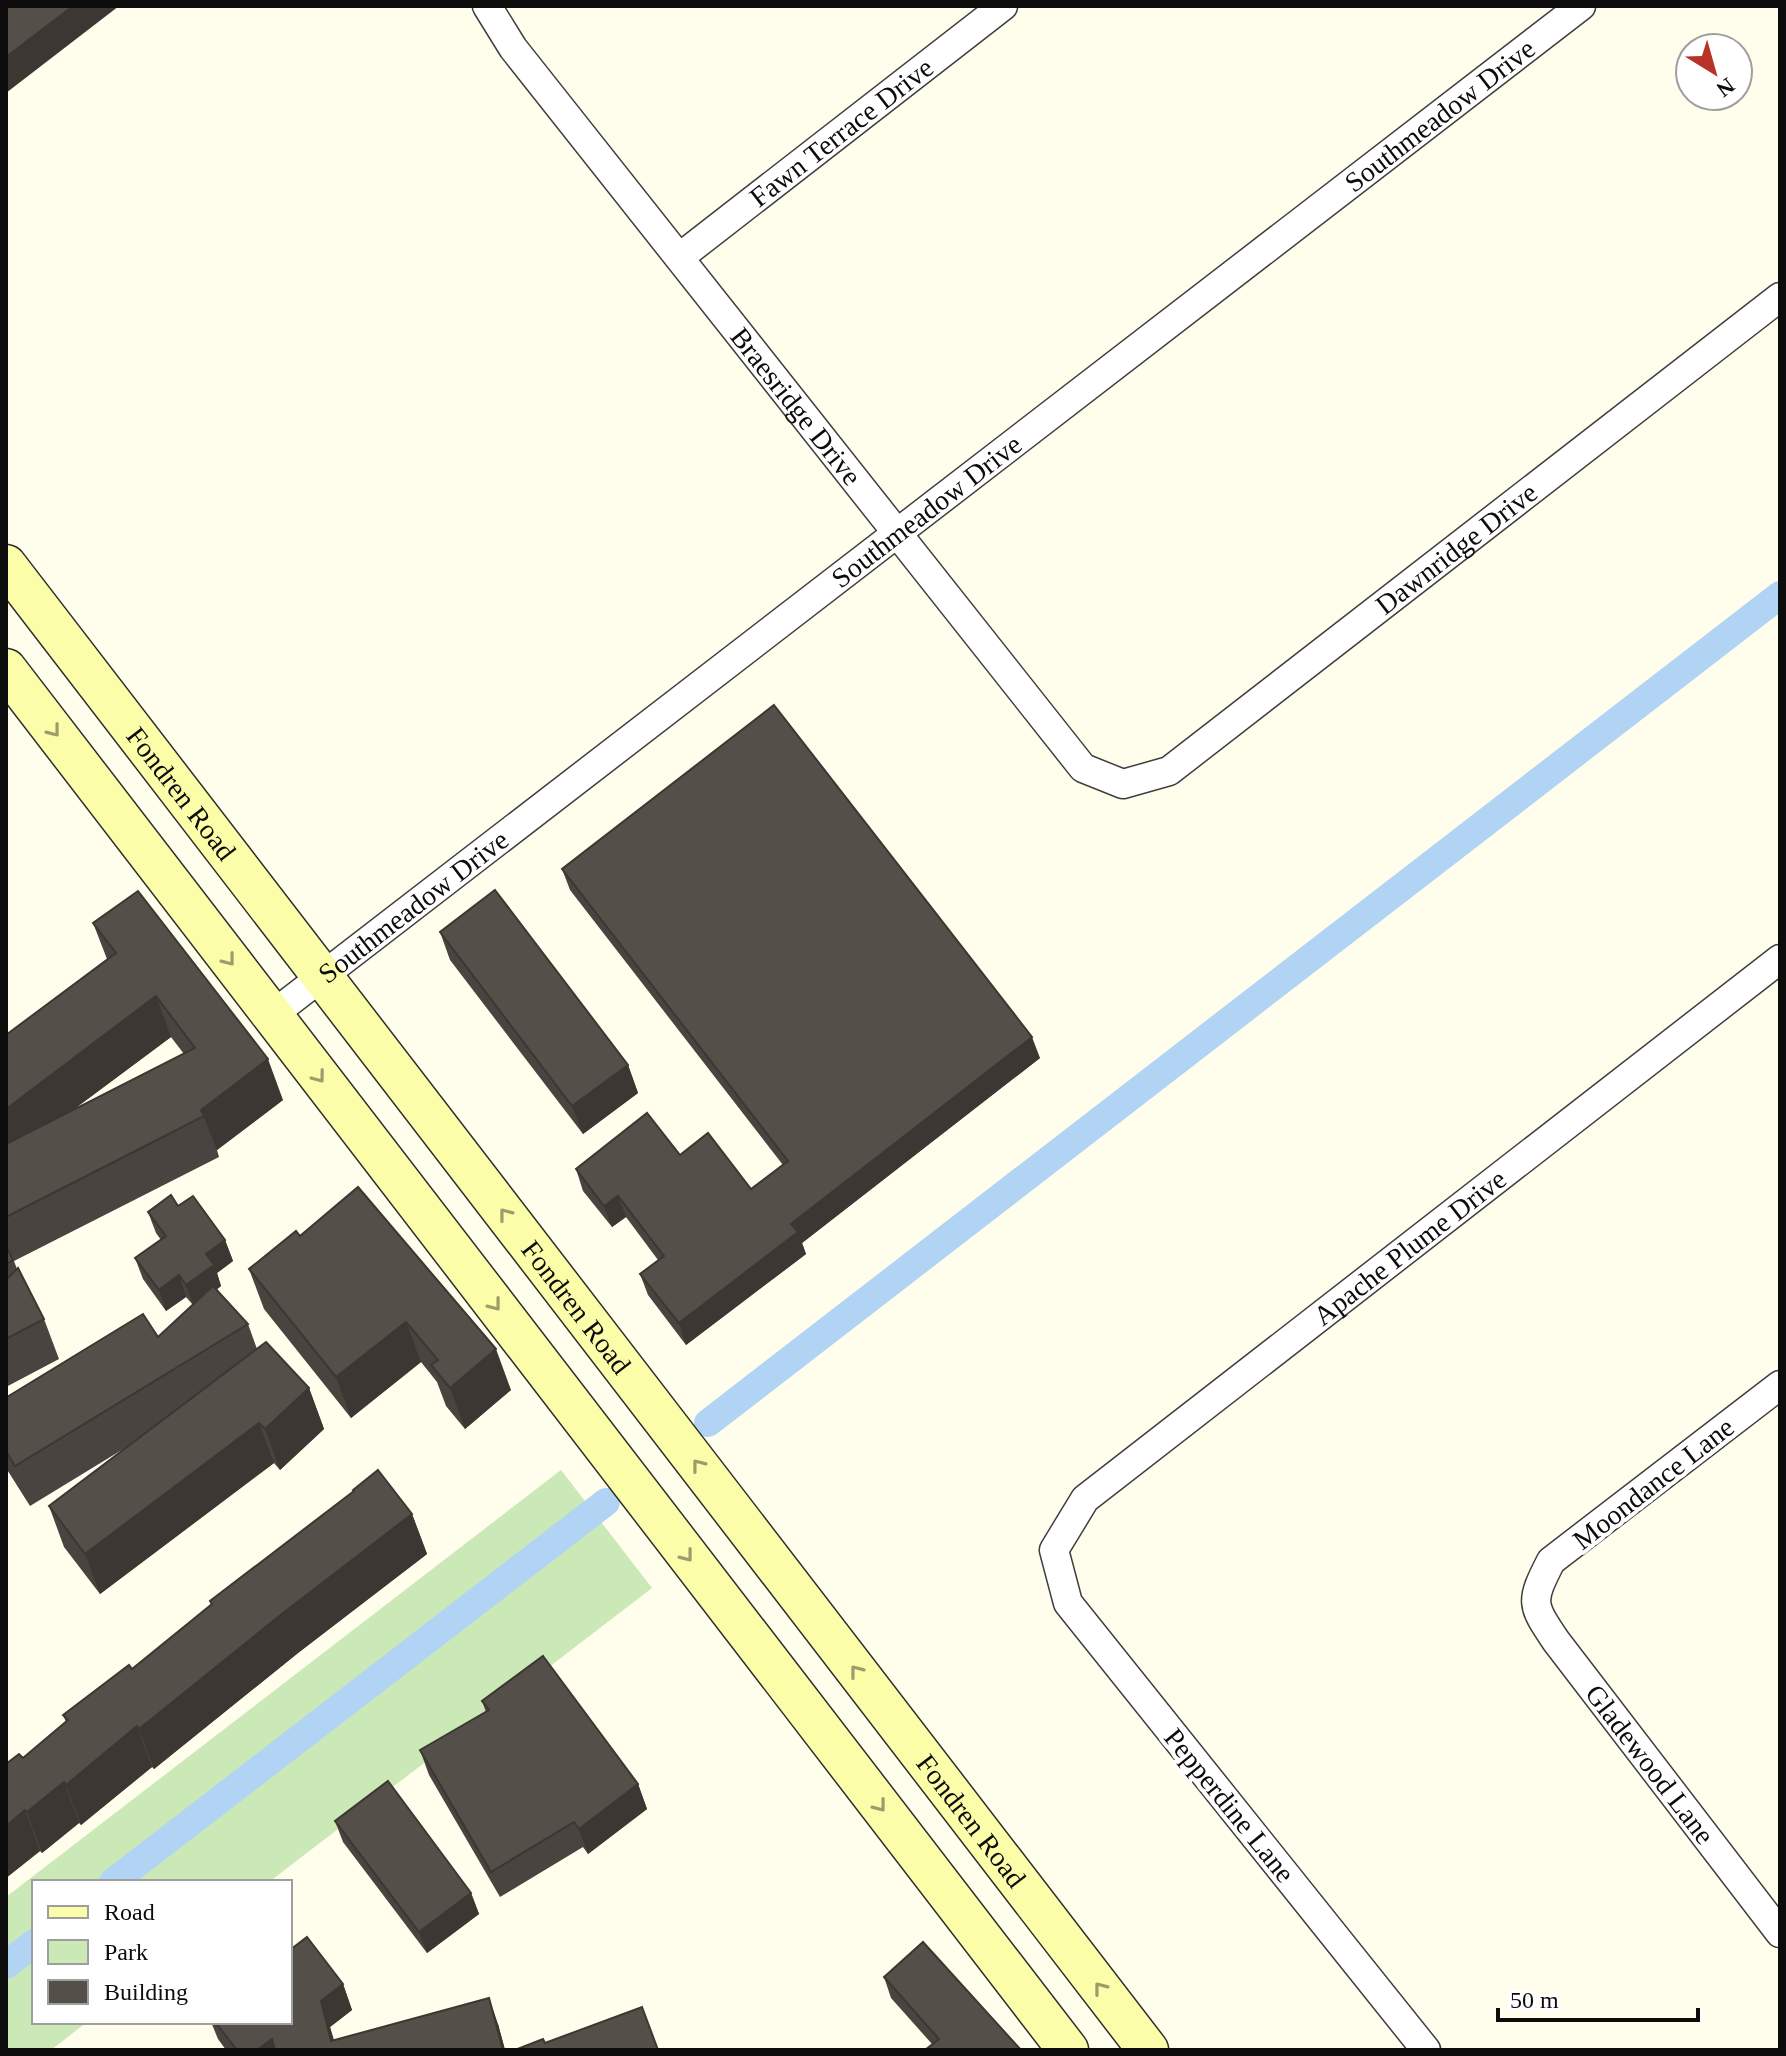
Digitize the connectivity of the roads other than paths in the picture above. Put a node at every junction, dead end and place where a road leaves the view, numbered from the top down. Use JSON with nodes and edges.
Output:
{"nodes":[{"id":1,"x":487,"y":6,"type":"edge"},
{"id":2,"x":1003,"y":6,"type":"edge"},
{"id":3,"x":1581,"y":6,"type":"edge"},
{"id":4,"x":680,"y":257,"type":"junction"},
{"id":5,"x":1780,"y":297,"type":"edge"},
{"id":6,"x":897,"y":534,"type":"junction"},
{"id":7,"x":6,"y":565,"type":"edge"},
{"id":8,"x":6,"y":669,"type":"edge"},
{"id":9,"x":1123,"y":784,"type":"joint"},
{"id":10,"x":1780,"y":959,"type":"edge"},
{"id":11,"x":322,"y":977,"type":"junction"},
{"id":12,"x":272,"y":1015,"type":"junction"},
{"id":13,"x":610,"y":1351,"type":"junction"},
{"id":14,"x":1780,"y":1385,"type":"edge"},
{"id":15,"x":560,"y":1391,"type":"junction"},
{"id":16,"x":1054,"y":1550,"type":"joint"},
{"id":17,"x":1537,"y":1589,"type":"joint"},
{"id":18,"x":890,"y":1715,"type":"junction"},
{"id":19,"x":839,"y":1752,"type":"junction"},
{"id":20,"x":1780,"y":1933,"type":"edge"},
{"id":21,"x":1068,"y":2050,"type":"edge"},
{"id":22,"x":1148,"y":2050,"type":"edge"},
{"id":23,"x":1426,"y":2050,"type":"edge"}],
"edges":[{"from":1,"to":4,"type":"street","name":"Braesridge Drive"},
{"from":2,"to":4,"type":"street","name":"Fawn Terrace Drive"},
{"from":3,"to":6,"type":"street","name":"Southmeadow Drive"},
{"from":4,"to":6,"type":"street","name":"Braesridge Drive"},
{"from":5,"to":9,"type":"street","name":"Dawnridge Drive"},
{"from":6,"to":9,"type":"street","name":"Braesridge Drive"},
{"from":6,"to":11,"type":"street","name":"Southmeadow Drive"},
{"from":7,"to":11,"type":"main road","name":"Fondren Road"},
{"from":8,"to":12,"type":"main road","one_way":true},
{"from":10,"to":16,"type":"street","name":"Apache Plume Drive"},
{"from":11,"to":12,"type":"street","name":"Southmeadow Drive"},
{"from":13,"to":11,"type":"main road","name":"Fondren Road","one_way":true},
{"from":12,"to":15,"type":"main road","one_way":true},
{"from":13,"to":15,"type":"main road"},
{"from":18,"to":13,"type":"main road","name":"Fondren Road","one_way":true},
{"from":14,"to":17,"type":"street","name":"Moondance Lane"},
{"from":15,"to":19,"type":"main road","one_way":true},
{"from":16,"to":23,"type":"street","name":"Pepperdine Lane"},
{"from":17,"to":20,"type":"street","name":"Gladewood Lane"},
{"from":18,"to":19,"type":"main road"},
{"from":22,"to":18,"type":"main road","name":"Fondren Road","one_way":true},
{"from":19,"to":21,"type":"main road","one_way":true}]}
